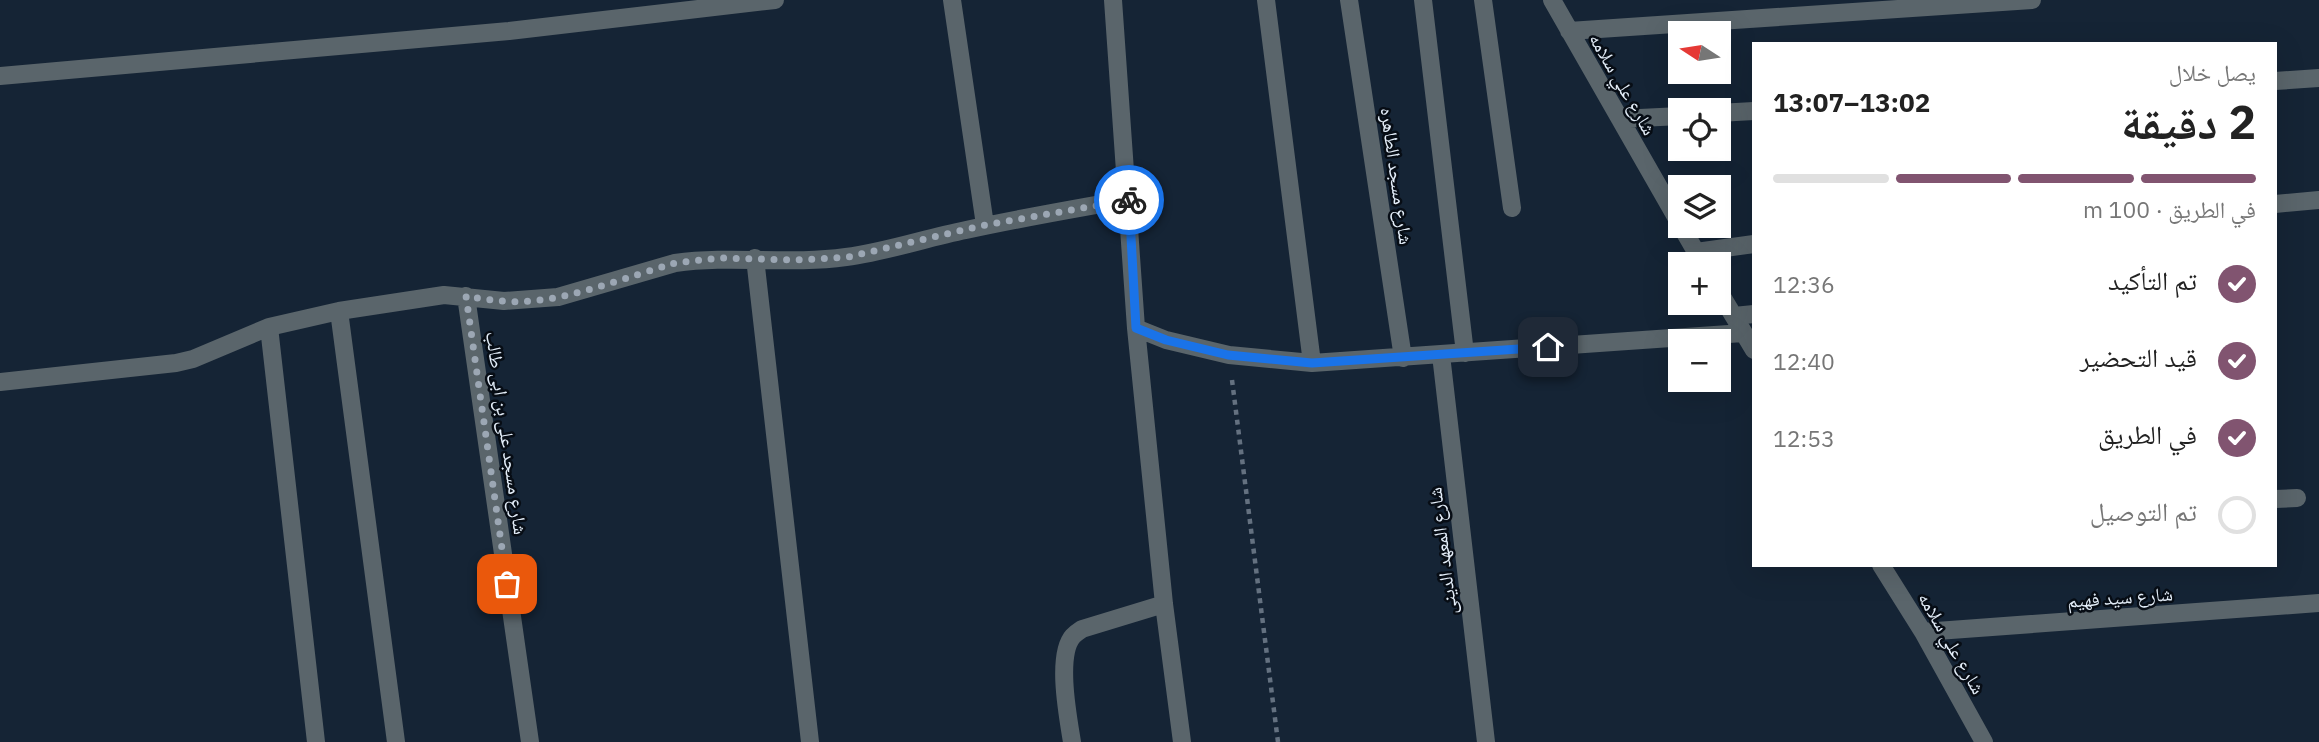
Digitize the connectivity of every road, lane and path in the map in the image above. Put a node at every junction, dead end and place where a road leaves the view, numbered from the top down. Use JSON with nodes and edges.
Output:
{"nodes":[{"id":1,"x":775,"y":0,"type":"edge"},
{"id":2,"x":952,"y":0,"type":"edge"},
{"id":3,"x":1113,"y":0,"type":"edge"},
{"id":4,"x":1266,"y":0,"type":"edge"},
{"id":5,"x":1349,"y":0,"type":"edge"},
{"id":6,"x":1423,"y":0,"type":"edge"},
{"id":7,"x":1483,"y":0,"type":"edge"},
{"id":8,"x":1552,"y":0,"type":"edge"},
{"id":9,"x":2032,"y":0,"type":"edge"},
{"id":10,"x":1569,"y":31,"type":"junction"},
{"id":11,"x":0,"y":76,"type":"edge"},
{"id":12,"x":2319,"y":78,"type":"edge"},
{"id":13,"x":2277,"y":81,"type":"edge"},
{"id":14,"x":1752,"y":111,"type":"edge"},
{"id":15,"x":1731,"y":112,"type":"edge"},
{"id":16,"x":1668,"y":117,"type":"edge"},
{"id":17,"x":1620,"y":119,"type":"junction"},
{"id":18,"x":1129,"y":198,"type":"junction"},
{"id":19,"x":2319,"y":201,"type":"edge"},
{"id":20,"x":1668,"y":204,"type":"edge"},
{"id":21,"x":2277,"y":204,"type":"edge"},
{"id":22,"x":1512,"y":208,"type":"dead end"},
{"id":23,"x":985,"y":225,"type":"junction"},
{"id":24,"x":1752,"y":245,"type":"edge"},
{"id":25,"x":1723,"y":252,"type":"edge"},
{"id":26,"x":755,"y":258,"type":"junction"},
{"id":27,"x":466,"y":296,"type":"junction"},
{"id":28,"x":339,"y":311,"type":"junction"},
{"id":29,"x":1731,"y":311,"type":"edge"},
{"id":30,"x":1752,"y":314,"type":"edge"},
{"id":31,"x":1734,"y":316,"type":"junction"},
{"id":32,"x":269,"y":327,"type":"junction"},
{"id":33,"x":1136,"y":328,"type":"junction"},
{"id":34,"x":1743,"y":333,"type":"junction"},
{"id":35,"x":1752,"y":347,"type":"edge"},
{"id":36,"x":1465,"y":353,"type":"junction"},
{"id":37,"x":1228,"y":355,"type":"junction"},
{"id":38,"x":1441,"y":355,"type":"junction"},
{"id":39,"x":1403,"y":358,"type":"junction"},
{"id":40,"x":1312,"y":363,"type":"junction"},
{"id":41,"x":0,"y":382,"type":"edge"},
{"id":42,"x":2297,"y":498,"type":"dead end"},
{"id":43,"x":2277,"y":499,"type":"edge"},
{"id":44,"x":1882,"y":567,"type":"edge"},
{"id":45,"x":2319,"y":603,"type":"edge"},
{"id":46,"x":1164,"y":604,"type":"junction"},
{"id":47,"x":1923,"y":632,"type":"junction"},
{"id":48,"x":316,"y":742,"type":"edge"},
{"id":49,"x":396,"y":742,"type":"edge"},
{"id":50,"x":530,"y":742,"type":"edge"},
{"id":51,"x":810,"y":742,"type":"edge"},
{"id":52,"x":1072,"y":742,"type":"edge"},
{"id":53,"x":1182,"y":742,"type":"edge"},
{"id":54,"x":1278,"y":742,"type":"edge"},
{"id":55,"x":1486,"y":742,"type":"edge"},
{"id":56,"x":1984,"y":742,"type":"edge"}],
"edges":[{"from":1,"to":11,"type":"street"},
{"from":2,"to":23,"type":"street"},
{"from":3,"to":18,"type":"street"},
{"from":4,"to":40,"type":"street"},
{"from":5,"to":39,"type":"street","name":"شارع مسجد الطاهره"},
{"from":6,"to":36,"type":"street"},
{"from":7,"to":22,"type":"street"},
{"from":8,"to":10,"type":"street","name":"شارع علي سلامه"},
{"from":9,"to":10,"type":"street"},
{"from":10,"to":17,"type":"street","name":"شارع علي سلامه"},
{"from":12,"to":13,"type":"street"},
{"from":14,"to":15,"type":"street"},
{"from":16,"to":17,"type":"street"},
{"from":17,"to":20,"type":"street","name":"شارع علي سلامه"},
{"from":18,"to":23,"type":"street"},
{"from":18,"to":33,"type":"street"},
{"from":19,"to":21,"type":"street"},
{"from":23,"to":26,"type":"street"},
{"from":24,"to":25,"type":"street"},
{"from":26,"to":27,"type":"street"},
{"from":26,"to":51,"type":"street"},
{"from":27,"to":28,"type":"street"},
{"from":27,"to":50,"type":"street","name":"شارع مسجد على بن ابى طالب"},
{"from":28,"to":32,"type":"street"},
{"from":28,"to":49,"type":"street"},
{"from":29,"to":31,"type":"street"},
{"from":30,"to":31,"type":"street"},
{"from":31,"to":34,"type":"street"},
{"from":32,"to":41,"type":"street"},
{"from":32,"to":48,"type":"street"},
{"from":33,"to":37,"type":"street"},
{"from":33,"to":46,"type":"street"},
{"from":34,"to":35,"type":"street"},
{"from":34,"to":36,"type":"street"},
{"from":36,"to":38,"type":"street"},
{"from":37,"to":40,"type":"street"},
{"from":37,"to":54,"type":"path"},
{"from":38,"to":39,"type":"street"},
{"from":38,"to":55,"type":"street","name":"شارع المعهد الدينى"},
{"from":39,"to":40,"type":"street"},
{"from":42,"to":43,"type":"street"},
{"from":44,"to":47,"type":"street","name":"شارع علي سلامه"},
{"from":45,"to":47,"type":"street","name":"شارع سيد فهيم"},
{"from":46,"to":52,"type":"street"},
{"from":46,"to":53,"type":"street"},
{"from":47,"to":56,"type":"street","name":"شارع علي سلامه"}]}
